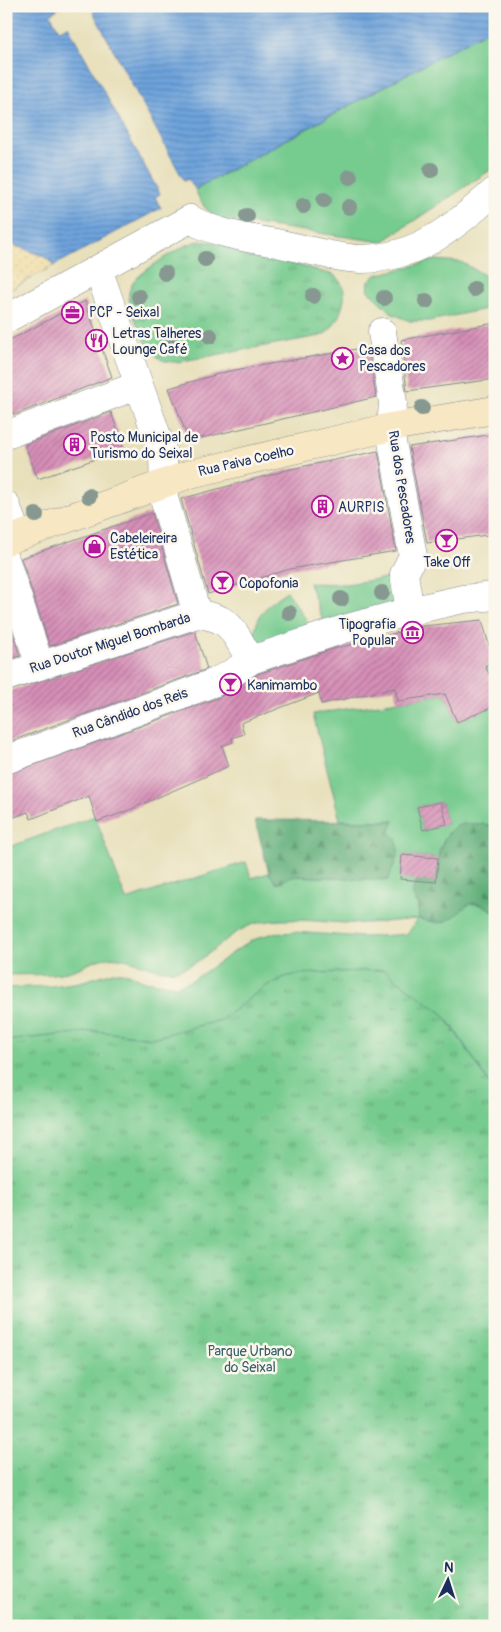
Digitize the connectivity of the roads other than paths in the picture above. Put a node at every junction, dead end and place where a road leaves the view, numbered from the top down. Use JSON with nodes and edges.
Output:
{"nodes":[{"id":1,"x":495,"y":191,"type":"edge"},
{"id":2,"x":98,"y":269,"type":"junction"},
{"id":3,"x":6,"y":318,"type":"edge"},
{"id":4,"x":382,"y":332,"type":"dead end"},
{"id":5,"x":139,"y":385,"type":"junction"},
{"id":6,"x":495,"y":410,"type":"edge"},
{"id":7,"x":391,"y":428,"type":"junction"},
{"id":8,"x":6,"y":435,"type":"edge"},
{"id":9,"x":163,"y":482,"type":"junction"},
{"id":10,"x":6,"y":505,"type":"edge"},
{"id":11,"x":12,"y":538,"type":"edge"},
{"id":12,"x":6,"y":562,"type":"edge"},
{"id":13,"x":495,"y":596,"type":"edge"},
{"id":14,"x":410,"y":611,"type":"junction"},
{"id":15,"x":197,"y":614,"type":"junction"},
{"id":16,"x":251,"y":660,"type":"junction"},
{"id":17,"x":40,"y":666,"type":"junction"},
{"id":18,"x":6,"y":677,"type":"edge"},
{"id":19,"x":6,"y":760,"type":"edge"}],
"edges":[{"from":1,"to":2,"type":"street"},
{"from":2,"to":3,"type":"street"},
{"from":2,"to":5,"type":"street"},
{"from":4,"to":7,"type":"street","name":"Rua dos Pescadores"},
{"from":5,"to":8,"type":"street"},
{"from":5,"to":9,"type":"street"},
{"from":6,"to":7,"type":"street","name":"Rua Paiva Coelho"},
{"from":7,"to":9,"type":"street","name":"Rua Paiva Coelho"},
{"from":7,"to":14,"type":"street","name":"Rua dos Pescadores"},
{"from":9,"to":11,"type":"street","name":"Rua Paiva Coelho"},
{"from":9,"to":15,"type":"street"},
{"from":10,"to":11,"type":"street"},
{"from":12,"to":17,"type":"street"},
{"from":13,"to":14,"type":"street","name":"Rua Cândido dos Reis"},
{"from":14,"to":16,"type":"street","name":"Rua Cândido dos Reis"},
{"from":15,"to":16,"type":"street","name":"Rua Doutor Miguel Bombarda"},
{"from":15,"to":17,"type":"street","name":"Rua Doutor Miguel Bombarda"},
{"from":16,"to":19,"type":"street","name":"Rua Cândido dos Reis"},
{"from":17,"to":18,"type":"street","name":"Rua Doutor Miguel Bombarda"}]}
